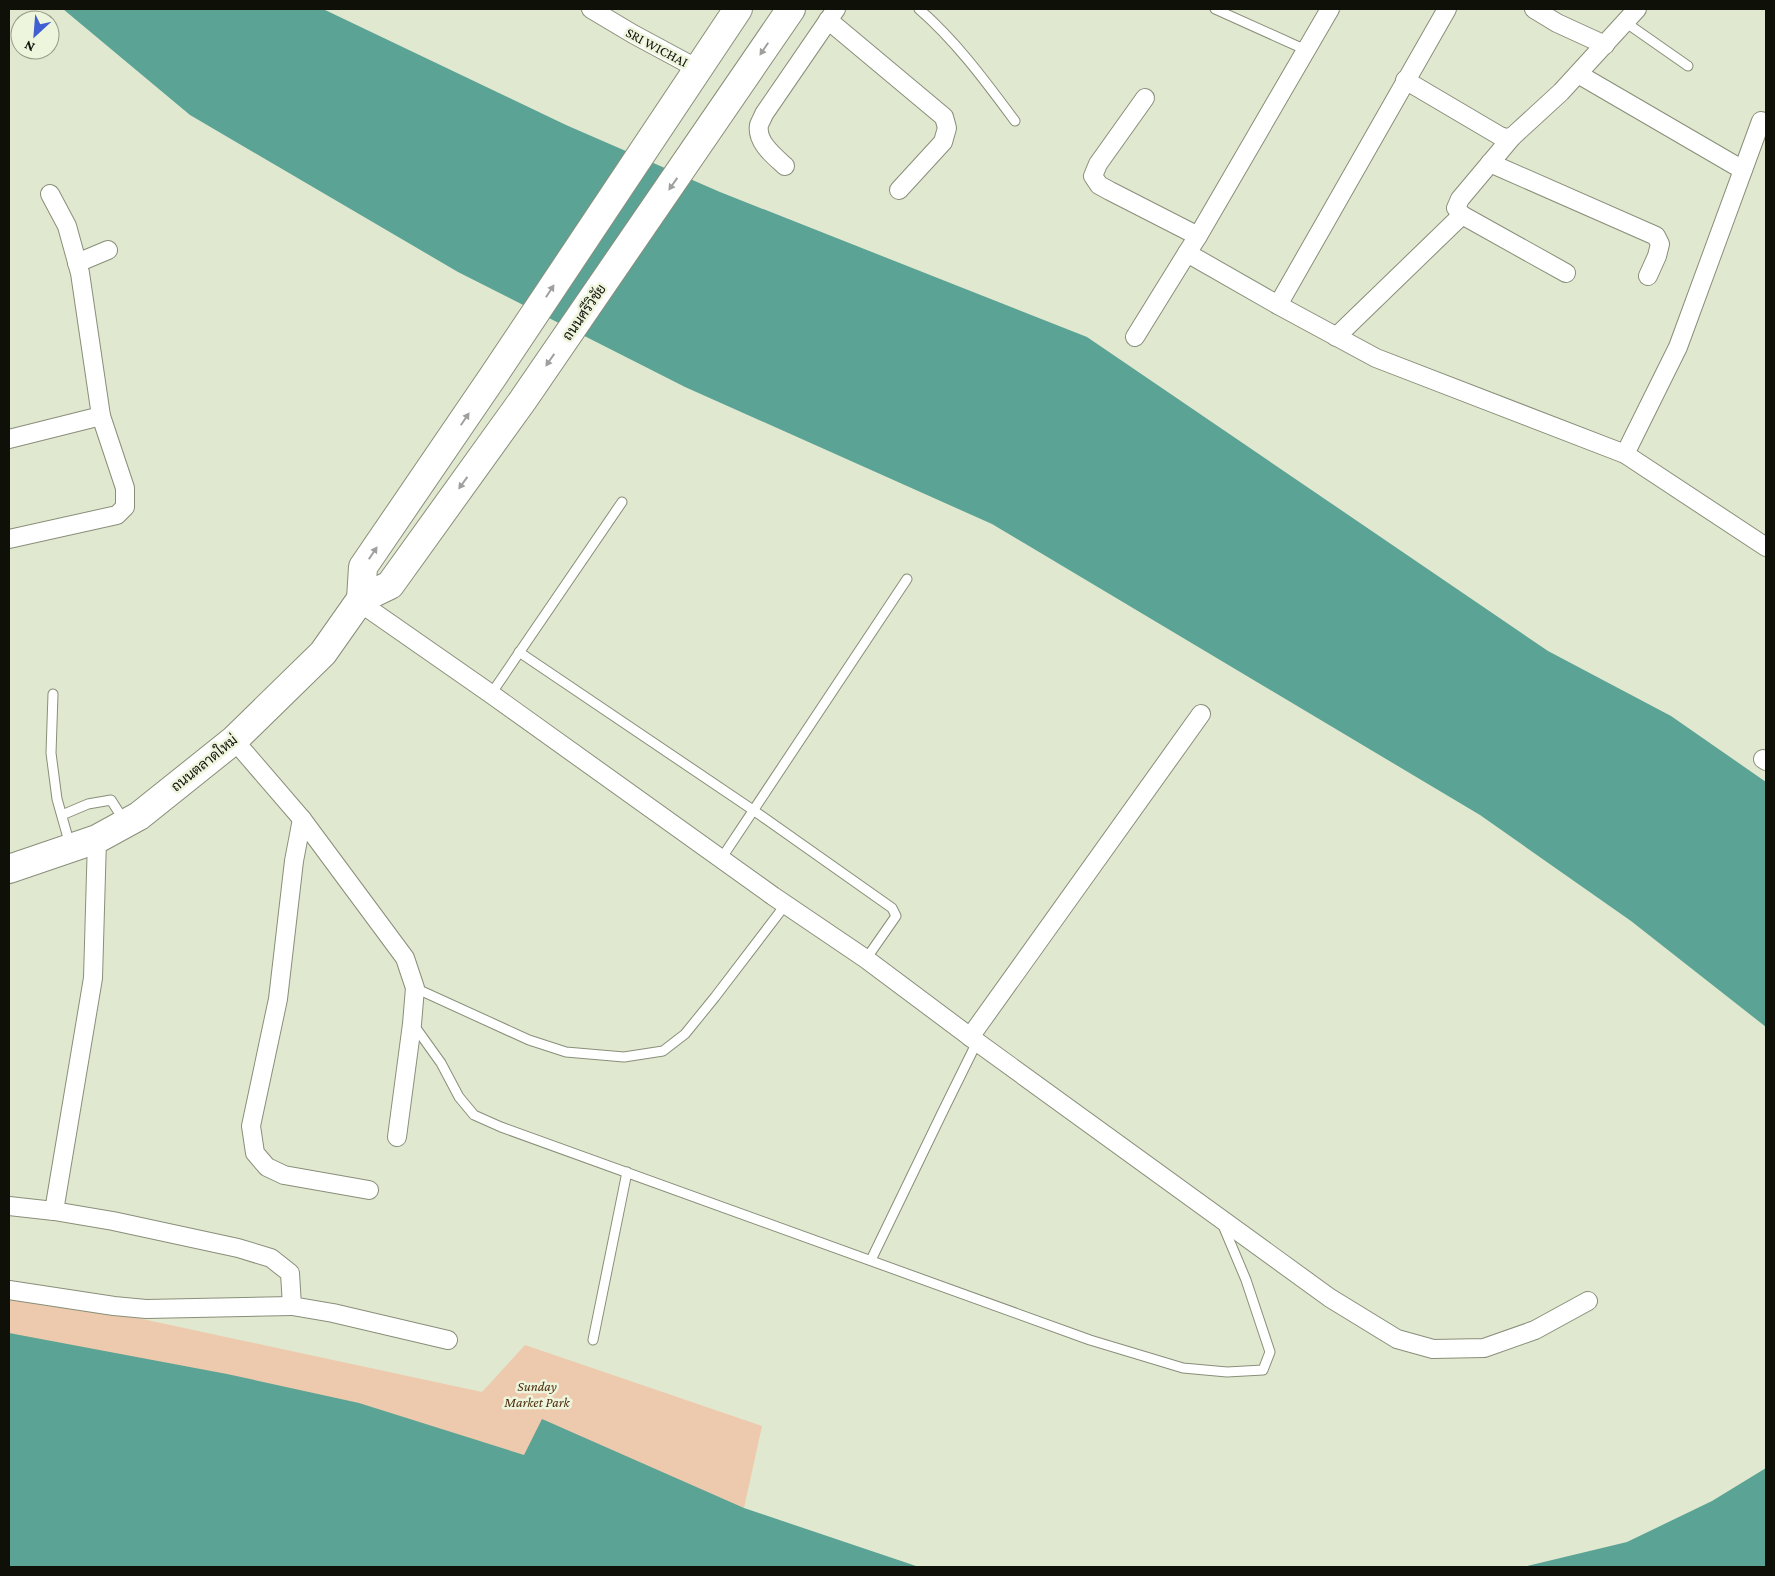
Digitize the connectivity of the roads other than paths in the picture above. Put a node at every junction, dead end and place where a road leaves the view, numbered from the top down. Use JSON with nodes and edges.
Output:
{"nodes":[{"id":1,"x":591,"y":9,"type":"edge"},
{"id":2,"x":738,"y":9,"type":"edge"},
{"id":3,"x":792,"y":9,"type":"edge"},
{"id":4,"x":919,"y":9,"type":"edge"},
{"id":5,"x":1215,"y":9,"type":"edge"},
{"id":6,"x":1330,"y":9,"type":"edge"},
{"id":7,"x":1447,"y":9,"type":"edge"},
{"id":8,"x":1534,"y":9,"type":"edge"},
{"id":9,"x":1637,"y":9,"type":"edge"},
{"id":10,"x":832,"y":15,"type":"edge"},
{"id":11,"x":1625,"y":22,"type":"junction"},
{"id":12,"x":1605,"y":45,"type":"junction"},
{"id":13,"x":1306,"y":50,"type":"junction"},
{"id":14,"x":1688,"y":66,"type":"dead end"},
{"id":15,"x":698,"y":69,"type":"junction"},
{"id":16,"x":1578,"y":74,"type":"junction"},
{"id":17,"x":1405,"y":80,"type":"junction"},
{"id":18,"x":1145,"y":98,"type":"dead end"},
{"id":19,"x":1761,"y":121,"type":"dead end"},
{"id":20,"x":1015,"y":122,"type":"dead end"},
{"id":21,"x":1512,"y":137,"type":"junction"},
{"id":22,"x":1490,"y":163,"type":"junction"},
{"id":23,"x":785,"y":166,"type":"dead end"},
{"id":24,"x":1743,"y":170,"type":"junction"},
{"id":25,"x":899,"y":190,"type":"dead end"},
{"id":26,"x":50,"y":194,"type":"dead end"},
{"id":27,"x":1462,"y":215,"type":"junction"},
{"id":28,"x":1198,"y":236,"type":"junction"},
{"id":29,"x":108,"y":250,"type":"dead end"},
{"id":30,"x":1187,"y":253,"type":"junction"},
{"id":31,"x":77,"y":263,"type":"junction"},
{"id":32,"x":1566,"y":273,"type":"dead end"},
{"id":33,"x":1648,"y":276,"type":"dead end"},
{"id":34,"x":1278,"y":305,"type":"junction"},
{"id":35,"x":1135,"y":337,"type":"dead end"},
{"id":36,"x":1336,"y":337,"type":"junction"},
{"id":37,"x":101,"y":416,"type":"junction"},
{"id":38,"x":9,"y":439,"type":"edge"},
{"id":39,"x":1624,"y":454,"type":"junction"},
{"id":40,"x":622,"y":502,"type":"dead end"},
{"id":41,"x":9,"y":539,"type":"edge"},
{"id":42,"x":1766,"y":548,"type":"edge"},
{"id":43,"x":907,"y":579,"type":"dead end"},
{"id":44,"x":360,"y":600,"type":"junction"},
{"id":45,"x":520,"y":652,"type":"junction"},
{"id":46,"x":53,"y":694,"type":"dead end"},
{"id":47,"x":491,"y":694,"type":"junction"},
{"id":48,"x":1201,"y":714,"type":"dead end"},
{"id":49,"x":234,"y":740,"type":"junction"},
{"id":50,"x":753,"y":810,"type":"junction"},
{"id":51,"x":62,"y":815,"type":"junction"},
{"id":52,"x":302,"y":819,"type":"junction"},
{"id":53,"x":126,"y":823,"type":"junction"},
{"id":54,"x":97,"y":839,"type":"junction"},
{"id":55,"x":71,"y":848,"type":"junction"},
{"id":56,"x":721,"y":858,"type":"junction"},
{"id":57,"x":9,"y":869,"type":"edge"},
{"id":58,"x":786,"y":904,"type":"junction"},
{"id":59,"x":866,"y":959,"type":"junction"},
{"id":60,"x":415,"y":988,"type":"junction"},
{"id":61,"x":412,"y":1024,"type":"junction"},
{"id":62,"x":973,"y":1039,"type":"junction"},
{"id":63,"x":397,"y":1137,"type":"dead end"},
{"id":64,"x":627,"y":1172,"type":"junction"},
{"id":65,"x":369,"y":1190,"type":"dead end"},
{"id":66,"x":9,"y":1206,"type":"edge"},
{"id":67,"x":54,"y":1211,"type":"junction"},
{"id":68,"x":1220,"y":1219,"type":"junction"},
{"id":69,"x":871,"y":1260,"type":"junction"},
{"id":70,"x":9,"y":1290,"type":"edge"},
{"id":71,"x":1588,"y":1302,"type":"dead end"},
{"id":72,"x":292,"y":1306,"type":"junction"},
{"id":73,"x":448,"y":1340,"type":"dead end"},
{"id":74,"x":593,"y":1340,"type":"dead end"}],
"edges":[{"from":1,"to":15,"type":"street","name":"SRI WICHAI"},
{"from":2,"to":15,"type":"main road"},
{"from":3,"to":44,"type":"main road","name":"ถนนศรีวิชัย","one_way":true},
{"from":4,"to":20,"type":"lane"},
{"from":5,"to":13,"type":"lane"},
{"from":6,"to":13,"type":"street"},
{"from":7,"to":17,"type":"street"},
{"from":8,"to":12,"type":"street"},
{"from":9,"to":11,"type":"street"},
{"from":10,"to":23,"type":"street"},
{"from":10,"to":25,"type":"street"},
{"from":11,"to":12,"type":"street"},
{"from":11,"to":14,"type":"lane"},
{"from":12,"to":16,"type":"street"},
{"from":13,"to":28,"type":"street"},
{"from":44,"to":15,"type":"main road","one_way":true},
{"from":16,"to":21,"type":"street"},
{"from":16,"to":24,"type":"street"},
{"from":17,"to":21,"type":"street"},
{"from":17,"to":34,"type":"street"},
{"from":18,"to":28,"type":"street"},
{"from":19,"to":24,"type":"street"},
{"from":21,"to":22,"type":"street"},
{"from":22,"to":27,"type":"street"},
{"from":22,"to":33,"type":"street"},
{"from":24,"to":39,"type":"street"},
{"from":26,"to":31,"type":"street"},
{"from":27,"to":32,"type":"street"},
{"from":27,"to":36,"type":"street"},
{"from":28,"to":30,"type":"street"},
{"from":29,"to":31,"type":"street"},
{"from":30,"to":34,"type":"street"},
{"from":30,"to":35,"type":"street"},
{"from":31,"to":37,"type":"street"},
{"from":34,"to":36,"type":"street"},
{"from":36,"to":39,"type":"street"},
{"from":37,"to":38,"type":"street"},
{"from":37,"to":41,"type":"street"},
{"from":39,"to":42,"type":"street"},
{"from":40,"to":45,"type":"lane"},
{"from":43,"to":50,"type":"lane"},
{"from":44,"to":47,"type":"street"},
{"from":44,"to":49,"type":"main road","name":"ถนนตลาดใหม่"},
{"from":45,"to":47,"type":"lane"},
{"from":45,"to":50,"type":"lane"},
{"from":46,"to":51,"type":"lane"},
{"from":47,"to":56,"type":"street"},
{"from":48,"to":62,"type":"street"},
{"from":49,"to":52,"type":"street"},
{"from":49,"to":53,"type":"main road","name":"ถนนตลาดใหม่"},
{"from":50,"to":56,"type":"lane"},
{"from":50,"to":59,"type":"lane"},
{"from":51,"to":53,"type":"lane"},
{"from":51,"to":55,"type":"lane"},
{"from":52,"to":60,"type":"street"},
{"from":52,"to":65,"type":"street"},
{"from":53,"to":54,"type":"main road","name":"ถนนตลาดใหม่"},
{"from":54,"to":55,"type":"main road","name":"ถนนตลาดใหม่"},
{"from":54,"to":67,"type":"street"},
{"from":55,"to":57,"type":"main road","name":"ถนนตลาดใหม่"},
{"from":56,"to":58,"type":"street"},
{"from":58,"to":59,"type":"street"},
{"from":58,"to":60,"type":"lane"},
{"from":59,"to":62,"type":"street"},
{"from":60,"to":61,"type":"street"},
{"from":61,"to":63,"type":"street"},
{"from":61,"to":64,"type":"lane"},
{"from":62,"to":68,"type":"street"},
{"from":62,"to":69,"type":"lane"},
{"from":64,"to":69,"type":"lane"},
{"from":64,"to":74,"type":"lane"},
{"from":66,"to":67,"type":"street"},
{"from":67,"to":72,"type":"street"},
{"from":68,"to":69,"type":"lane"},
{"from":68,"to":71,"type":"street"},
{"from":70,"to":72,"type":"street"},
{"from":72,"to":73,"type":"street"}]}
